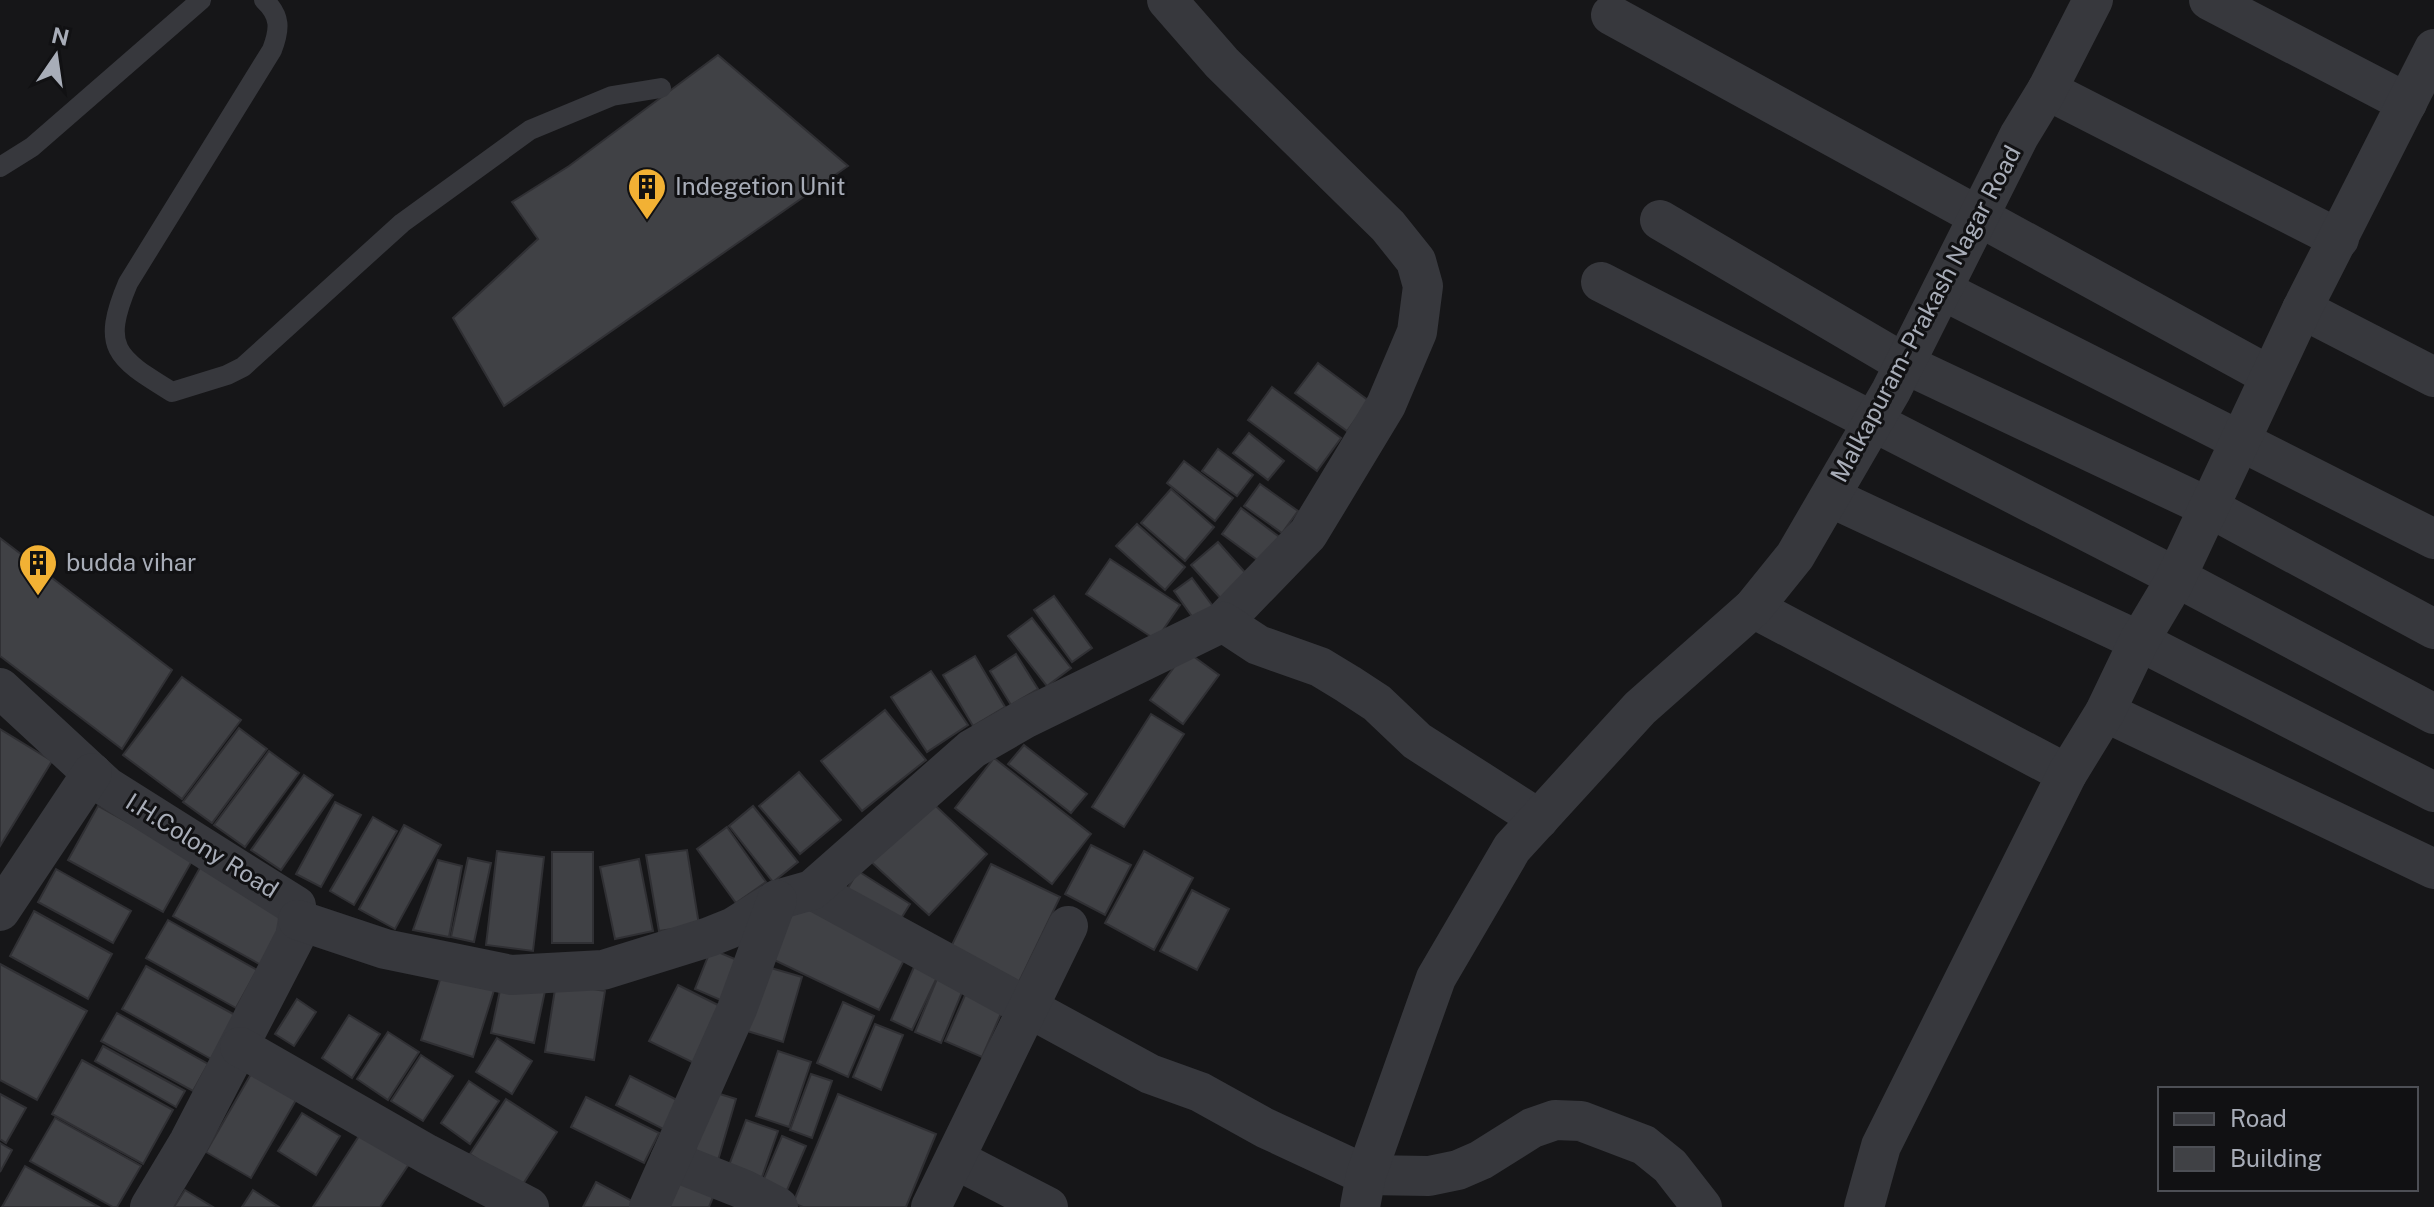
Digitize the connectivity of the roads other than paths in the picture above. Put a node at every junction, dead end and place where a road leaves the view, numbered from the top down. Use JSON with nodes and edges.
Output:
{"nodes":[{"id":1,"x":201,"y":0,"type":"edge"},
{"id":2,"x":264,"y":0,"type":"edge"},
{"id":3,"x":1167,"y":0,"type":"edge"},
{"id":4,"x":2093,"y":0,"type":"edge"},
{"id":5,"x":2209,"y":0,"type":"edge"},
{"id":6,"x":1611,"y":15,"type":"dead end"},
{"id":7,"x":2434,"y":49,"type":"edge"},
{"id":8,"x":661,"y":88,"type":"dead end"},
{"id":9,"x":2047,"y":90,"type":"junction"},
{"id":10,"x":2407,"y":103,"type":"junction"},
{"id":11,"x":0,"y":167,"type":"edge"},
{"id":12,"x":1978,"y":218,"type":"junction"},
{"id":13,"x":1660,"y":220,"type":"dead end"},
{"id":14,"x":2339,"y":239,"type":"junction"},
{"id":15,"x":1601,"y":282,"type":"dead end"},
{"id":16,"x":1942,"y":290,"type":"junction"},
{"id":17,"x":2302,"y":309,"type":"junction"},
{"id":18,"x":1905,"y":364,"type":"junction"},
{"id":19,"x":2270,"y":376,"type":"junction"},
{"id":20,"x":2434,"y":377,"type":"edge"},
{"id":21,"x":1873,"y":422,"type":"junction"},
{"id":22,"x":2239,"y":441,"type":"junction"},
{"id":23,"x":1830,"y":497,"type":"junction"},
{"id":24,"x":2208,"y":507,"type":"junction"},
{"id":25,"x":2434,"y":539,"type":"edge"},
{"id":26,"x":2176,"y":577,"type":"junction"},
{"id":27,"x":1753,"y":608,"type":"junction"},
{"id":28,"x":1223,"y":622,"type":"junction"},
{"id":29,"x":2434,"y":629,"type":"edge"},
{"id":30,"x":2139,"y":641,"type":"junction"},
{"id":31,"x":0,"y":688,"type":"edge"},
{"id":32,"x":2105,"y":712,"type":"junction"},
{"id":33,"x":2434,"y":714,"type":"edge"},
{"id":34,"x":92,"y":773,"type":"junction"},
{"id":35,"x":2067,"y":774,"type":"junction"},
{"id":36,"x":2434,"y":792,"type":"edge"},
{"id":37,"x":1539,"y":819,"type":"junction"},
{"id":38,"x":2434,"y":869,"type":"edge"},
{"id":39,"x":794,"y":895,"type":"junction"},
{"id":40,"x":0,"y":911,"type":"edge"},
{"id":41,"x":298,"y":920,"type":"junction"},
{"id":42,"x":1068,"y":926,"type":"dead end"},
{"id":43,"x":1029,"y":1009,"type":"junction"},
{"id":44,"x":240,"y":1047,"type":"junction"},
{"id":45,"x":955,"y":1159,"type":"junction"},
{"id":46,"x":670,"y":1160,"type":"junction"},
{"id":47,"x":1363,"y":1191,"type":"edge"},
{"id":48,"x":1864,"y":1204,"type":"edge"},
{"id":49,"x":150,"y":1207,"type":"edge"},
{"id":50,"x":529,"y":1207,"type":"edge"},
{"id":51,"x":649,"y":1207,"type":"edge"},
{"id":52,"x":778,"y":1207,"type":"edge"},
{"id":53,"x":931,"y":1207,"type":"edge"},
{"id":54,"x":1048,"y":1207,"type":"edge"},
{"id":55,"x":1702,"y":1207,"type":"edge"}],
"edges":[{"from":1,"to":11,"type":"lane"},
{"from":2,"to":8,"type":"lane"},
{"from":3,"to":28,"type":"street"},
{"from":4,"to":9,"type":"street","name":"Malkapuram- Prakash Nagar Road"},
{"from":5,"to":10,"type":"street"},
{"from":6,"to":12,"type":"street"},
{"from":7,"to":10,"type":"street"},
{"from":9,"to":12,"type":"street","name":"Malkapuram- Prakash Nagar Road"},
{"from":9,"to":14,"type":"street"},
{"from":10,"to":14,"type":"street"},
{"from":12,"to":16,"type":"street","name":"Malkapuram- Prakash Nagar Road"},
{"from":12,"to":19,"type":"street"},
{"from":13,"to":18,"type":"street"},
{"from":14,"to":17,"type":"street"},
{"from":15,"to":21,"type":"street"},
{"from":16,"to":18,"type":"street","name":"Malkapuram- Prakash Nagar Road"},
{"from":16,"to":22,"type":"street"},
{"from":17,"to":19,"type":"street"},
{"from":17,"to":20,"type":"street"},
{"from":18,"to":21,"type":"street","name":"Malkapuram- Prakash Nagar Road"},
{"from":18,"to":24,"type":"street"},
{"from":19,"to":22,"type":"street"},
{"from":21,"to":23,"type":"street","name":"Malkapuram- Prakash Nagar Road"},
{"from":21,"to":26,"type":"street"},
{"from":22,"to":24,"type":"street"},
{"from":22,"to":25,"type":"street"},
{"from":23,"to":27,"type":"street","name":"Malkapuram- Prakash Nagar Road"},
{"from":23,"to":30,"type":"street"},
{"from":24,"to":26,"type":"street"},
{"from":24,"to":29,"type":"street"},
{"from":26,"to":30,"type":"street"},
{"from":26,"to":33,"type":"street"},
{"from":27,"to":35,"type":"street"},
{"from":27,"to":37,"type":"street","name":"Malkapuram- Prakash Nagar Road"},
{"from":28,"to":37,"type":"street"},
{"from":28,"to":39,"type":"street"},
{"from":30,"to":32,"type":"street"},
{"from":30,"to":36,"type":"street"},
{"from":31,"to":34,"type":"street","name":"I.H.Colony Road"},
{"from":32,"to":35,"type":"street"},
{"from":32,"to":38,"type":"street"},
{"from":34,"to":40,"type":"street"},
{"from":34,"to":41,"type":"street","name":"I.H.Colony Road"},
{"from":35,"to":48,"type":"street"},
{"from":37,"to":47,"type":"street","name":"Malkapuram- Prakash Nagar Road"},
{"from":39,"to":41,"type":"street"},
{"from":39,"to":43,"type":"street"},
{"from":39,"to":46,"type":"street"},
{"from":41,"to":44,"type":"street","name":"I.H.Colony Road"},
{"from":42,"to":43,"type":"street"},
{"from":43,"to":45,"type":"street"},
{"from":43,"to":47,"type":"street"},
{"from":44,"to":49,"type":"street","name":"I.H.Colony Road"},
{"from":44,"to":50,"type":"street"},
{"from":45,"to":53,"type":"street"},
{"from":45,"to":54,"type":"street"},
{"from":46,"to":51,"type":"street"},
{"from":46,"to":52,"type":"street"},
{"from":47,"to":55,"type":"street"}]}
